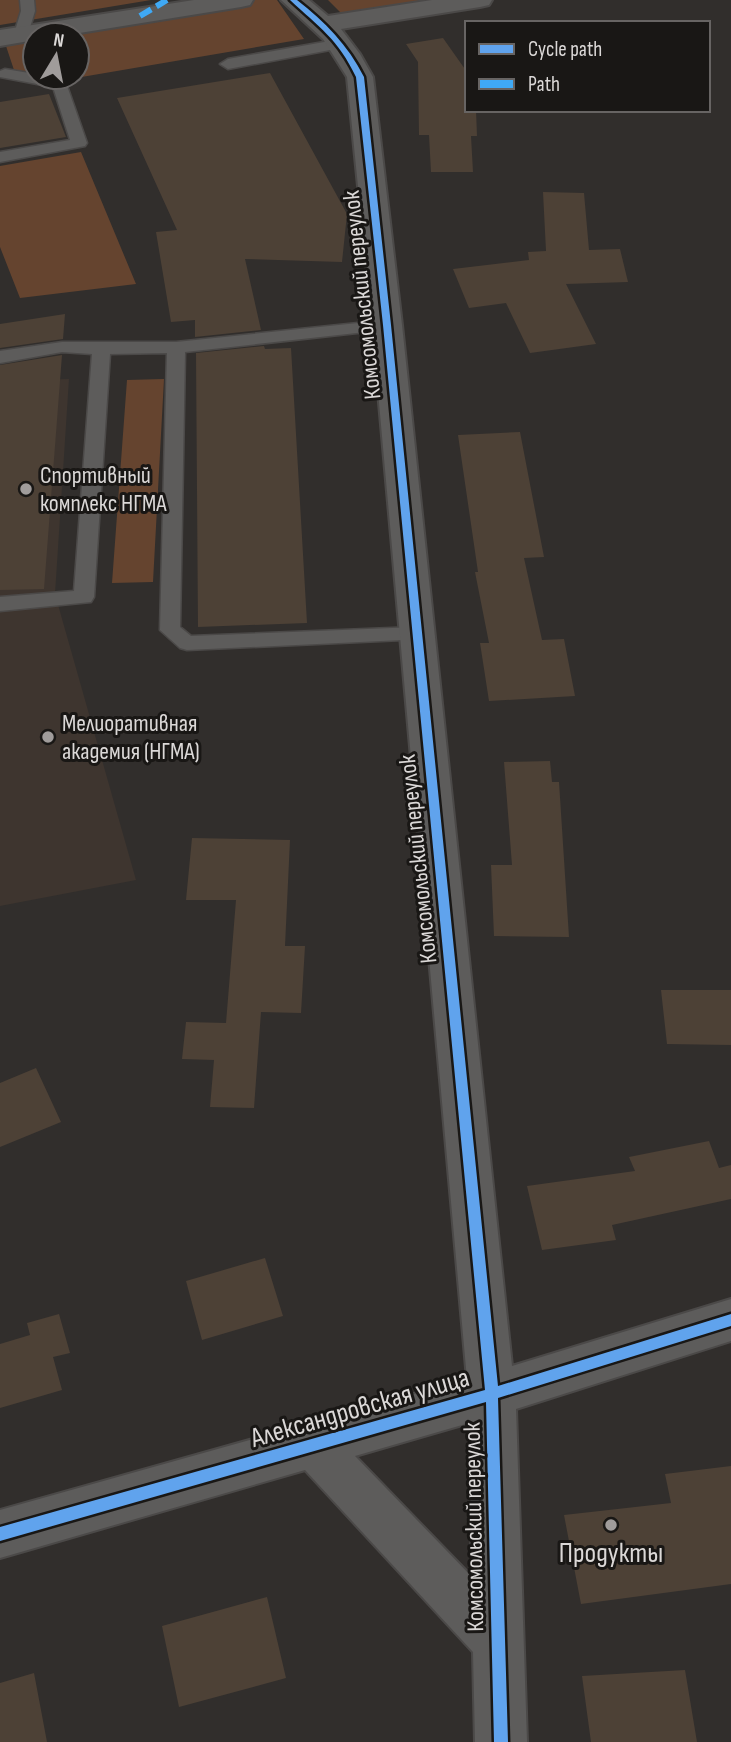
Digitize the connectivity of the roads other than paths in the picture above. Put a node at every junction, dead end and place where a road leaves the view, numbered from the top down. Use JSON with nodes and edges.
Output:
{"nodes":[{"id":1,"x":27,"y":0,"type":"edge"},
{"id":2,"x":241,"y":0,"type":"edge"},
{"id":3,"x":293,"y":0,"type":"edge"},
{"id":4,"x":480,"y":0,"type":"edge"},
{"id":5,"x":333,"y":34,"type":"junction"},
{"id":6,"x":11,"y":36,"type":"edge"},
{"id":7,"x":228,"y":64,"type":"dead end"},
{"id":8,"x":2,"y":70,"type":"edge"},
{"id":9,"x":0,"y":157,"type":"edge"},
{"id":10,"x":387,"y":326,"type":"junction"},
{"id":11,"x":176,"y":347,"type":"junction"},
{"id":12,"x":101,"y":349,"type":"junction"},
{"id":13,"x":0,"y":357,"type":"edge"},
{"id":14,"x":0,"y":604,"type":"edge"},
{"id":15,"x":417,"y":634,"type":"junction"},
{"id":16,"x":731,"y":1320,"type":"edge"},
{"id":17,"x":492,"y":1394,"type":"junction"},
{"id":18,"x":313,"y":1445,"type":"junction"},
{"id":19,"x":0,"y":1534,"type":"edge"},
{"id":20,"x":498,"y":1641,"type":"junction"},
{"id":21,"x":500,"y":1742,"type":"edge"}],
"edges":[{"from":1,"to":6,"type":"lane"},
{"from":2,"to":6,"type":"street"},
{"from":3,"to":5,"type":"street","name":"Комсомольский переулок"},
{"from":4,"to":5,"type":"street"},
{"from":5,"to":7,"type":"lane"},
{"from":5,"to":10,"type":"street","name":"Комсомольский переулок"},
{"from":8,"to":9,"type":"lane"},
{"from":10,"to":11,"type":"lane"},
{"from":10,"to":15,"type":"street","name":"Комсомольский переулок"},
{"from":11,"to":12,"type":"lane"},
{"from":11,"to":15,"type":"lane"},
{"from":12,"to":13,"type":"lane"},
{"from":12,"to":14,"type":"lane"},
{"from":15,"to":17,"type":"street","name":"Комсомольский переулок"},
{"from":16,"to":17,"type":"street","name":"Александровская улица"},
{"from":17,"to":18,"type":"street","name":"Александровская улица"},
{"from":17,"to":20,"type":"street","name":"Комсомольский переулок"},
{"from":18,"to":19,"type":"street","name":"Александровская улица"},
{"from":18,"to":20,"type":"street"},
{"from":20,"to":21,"type":"street","name":"Комсомольский переулок"}]}
